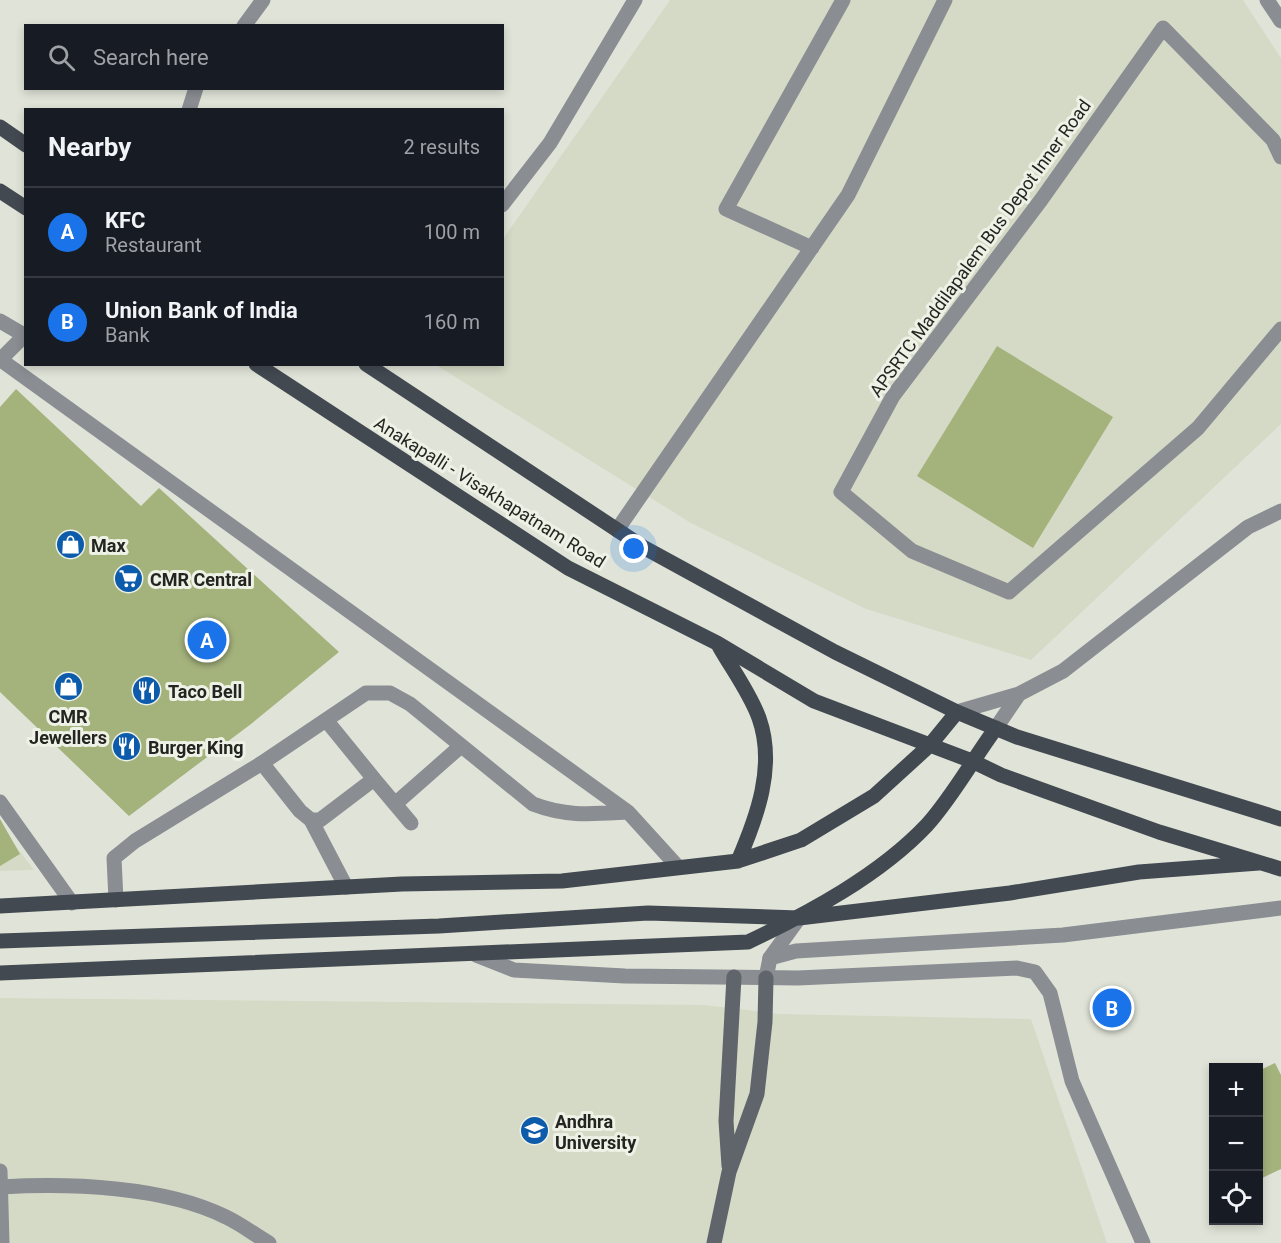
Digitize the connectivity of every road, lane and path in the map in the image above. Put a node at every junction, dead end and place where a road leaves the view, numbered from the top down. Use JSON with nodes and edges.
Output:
{"nodes":[{"id":1,"x":263,"y":0,"type":"edge"},
{"id":2,"x":635,"y":0,"type":"edge"},
{"id":3,"x":843,"y":0,"type":"edge"},
{"id":4,"x":945,"y":0,"type":"edge"},
{"id":5,"x":1267,"y":0,"type":"edge"},
{"id":6,"x":1281,"y":21,"type":"edge"},
{"id":7,"x":245,"y":24,"type":"edge"},
{"id":8,"x":195,"y":90,"type":"edge"},
{"id":9,"x":190,"y":108,"type":"edge"},
{"id":10,"x":0,"y":127,"type":"edge"},
{"id":11,"x":24,"y":144,"type":"edge"},
{"id":12,"x":1281,"y":157,"type":"edge"},
{"id":13,"x":0,"y":191,"type":"edge"},
{"id":14,"x":504,"y":202,"type":"edge"},
{"id":15,"x":24,"y":207,"type":"edge"},
{"id":16,"x":812,"y":248,"type":"junction"},
{"id":17,"x":0,"y":321,"type":"edge"},
{"id":18,"x":1281,"y":329,"type":"edge"},
{"id":19,"x":24,"y":333,"type":"edge"},
{"id":20,"x":24,"y":335,"type":"edge"},
{"id":21,"x":0,"y":360,"type":"edge"},
{"id":22,"x":259,"y":366,"type":"edge"},
{"id":23,"x":375,"y":367,"type":"edge"},
{"id":24,"x":1281,"y":511,"type":"edge"},
{"id":25,"x":617,"y":530,"type":"junction"},
{"id":26,"x":717,"y":644,"type":"junction"},
{"id":27,"x":1019,"y":694,"type":"junction"},
{"id":28,"x":957,"y":712,"type":"junction"},
{"id":29,"x":326,"y":720,"type":"junction"},
{"id":30,"x":996,"y":728,"type":"junction"},
{"id":31,"x":461,"y":746,"type":"junction"},
{"id":32,"x":930,"y":746,"type":"junction"},
{"id":33,"x":972,"y":761,"type":"junction"},
{"id":34,"x":262,"y":763,"type":"junction"},
{"id":35,"x":374,"y":779,"type":"junction"},
{"id":36,"x":0,"y":802,"type":"edge"},
{"id":37,"x":395,"y":804,"type":"junction"},
{"id":38,"x":628,"y":812,"type":"junction"},
{"id":39,"x":1281,"y":819,"type":"edge"},
{"id":40,"x":311,"y":820,"type":"junction"},
{"id":41,"x":411,"y":823,"type":"dead end"},
{"id":42,"x":738,"y":861,"type":"junction"},
{"id":43,"x":1259,"y":863,"type":"junction"},
{"id":44,"x":678,"y":867,"type":"junction"},
{"id":45,"x":1281,"y":869,"type":"edge"},
{"id":46,"x":346,"y":886,"type":"junction"},
{"id":47,"x":116,"y":900,"type":"junction"},
{"id":48,"x":72,"y":903,"type":"junction"},
{"id":49,"x":0,"y":906,"type":"edge"},
{"id":50,"x":1281,"y":908,"type":"edge"},
{"id":51,"x":799,"y":918,"type":"junction"},
{"id":52,"x":0,"y":940,"type":"edge"},
{"id":53,"x":476,"y":955,"type":"junction"},
{"id":54,"x":770,"y":958,"type":"junction"},
{"id":55,"x":0,"y":973,"type":"edge"},
{"id":56,"x":734,"y":977,"type":"junction"},
{"id":57,"x":766,"y":978,"type":"junction"},
{"id":58,"x":0,"y":1171,"type":"edge"},
{"id":59,"x":729,"y":1172,"type":"junction"},
{"id":60,"x":1,"y":1187,"type":"edge"},
{"id":61,"x":2,"y":1243,"type":"edge"},
{"id":62,"x":269,"y":1243,"type":"edge"},
{"id":63,"x":714,"y":1243,"type":"edge"},
{"id":64,"x":1143,"y":1243,"type":"edge"}],
"edges":[{"from":1,"to":7,"type":"street"},
{"from":2,"to":14,"type":"street"},
{"from":3,"to":16,"type":"street"},
{"from":4,"to":16,"type":"street"},
{"from":5,"to":6,"type":"street"},
{"from":8,"to":9,"type":"street"},
{"from":10,"to":11,"type":"main road"},
{"from":12,"to":18,"type":"street","name":"APSRTC Maddilapalem Bus Depot Inner Road"},
{"from":13,"to":15,"type":"main road"},
{"from":16,"to":25,"type":"street"},
{"from":17,"to":19,"type":"street"},
{"from":20,"to":21,"type":"street"},
{"from":21,"to":38,"type":"street"},
{"from":22,"to":26,"type":"main road","name":"Anakapalli - Visakhapatnam Road"},
{"from":23,"to":25,"type":"main road","name":"Anakapalli - Visakhapatnam Road"},
{"from":24,"to":27,"type":"street"},
{"from":25,"to":28,"type":"main road","name":"Anakapalli - Visakhapatnam Road"},
{"from":26,"to":32,"type":"main road","name":"Anakapalli - Visakhapatnam Road"},
{"from":26,"to":42,"type":"main road"},
{"from":27,"to":28,"type":"street"},
{"from":27,"to":30,"type":"street"},
{"from":28,"to":30,"type":"main road","name":"Anakapalli - Visakhapatnam Road"},
{"from":28,"to":32,"type":"main road"},
{"from":29,"to":31,"type":"street"},
{"from":29,"to":34,"type":"street"},
{"from":29,"to":35,"type":"street"},
{"from":30,"to":33,"type":"main road"},
{"from":30,"to":39,"type":"main road","name":"Anakapalli - Visakhapatnam Road"},
{"from":31,"to":37,"type":"street"},
{"from":31,"to":38,"type":"street"},
{"from":32,"to":33,"type":"main road","name":"Anakapalli - Visakhapatnam Road"},
{"from":32,"to":42,"type":"main road"},
{"from":33,"to":43,"type":"main road","name":"Anakapalli - Visakhapatnam Road"},
{"from":33,"to":51,"type":"main road"},
{"from":34,"to":40,"type":"street"},
{"from":34,"to":47,"type":"street"},
{"from":35,"to":37,"type":"street"},
{"from":35,"to":40,"type":"street"},
{"from":36,"to":48,"type":"street"},
{"from":37,"to":41,"type":"street"},
{"from":38,"to":44,"type":"street"},
{"from":40,"to":46,"type":"street"},
{"from":42,"to":44,"type":"main road"},
{"from":43,"to":45,"type":"main road","name":"Anakapalli - Visakhapatnam Road"},
{"from":43,"to":51,"type":"main road"},
{"from":44,"to":46,"type":"main road"},
{"from":46,"to":47,"type":"main road"},
{"from":47,"to":48,"type":"main road"},
{"from":48,"to":49,"type":"main road"},
{"from":50,"to":54,"type":"street"},
{"from":51,"to":52,"type":"main road"},
{"from":51,"to":53,"type":"main road"},
{"from":51,"to":54,"type":"street"},
{"from":53,"to":55,"type":"main road"},
{"from":53,"to":56,"type":"street"},
{"from":54,"to":57,"type":"street"},
{"from":56,"to":57,"type":"street"},
{"from":56,"to":59,"type":"street"},
{"from":57,"to":59,"type":"street"},
{"from":57,"to":64,"type":"street"},
{"from":58,"to":60,"type":"street"},
{"from":59,"to":63,"type":"street"},
{"from":60,"to":61,"type":"street"},
{"from":60,"to":62,"type":"street"}]}
